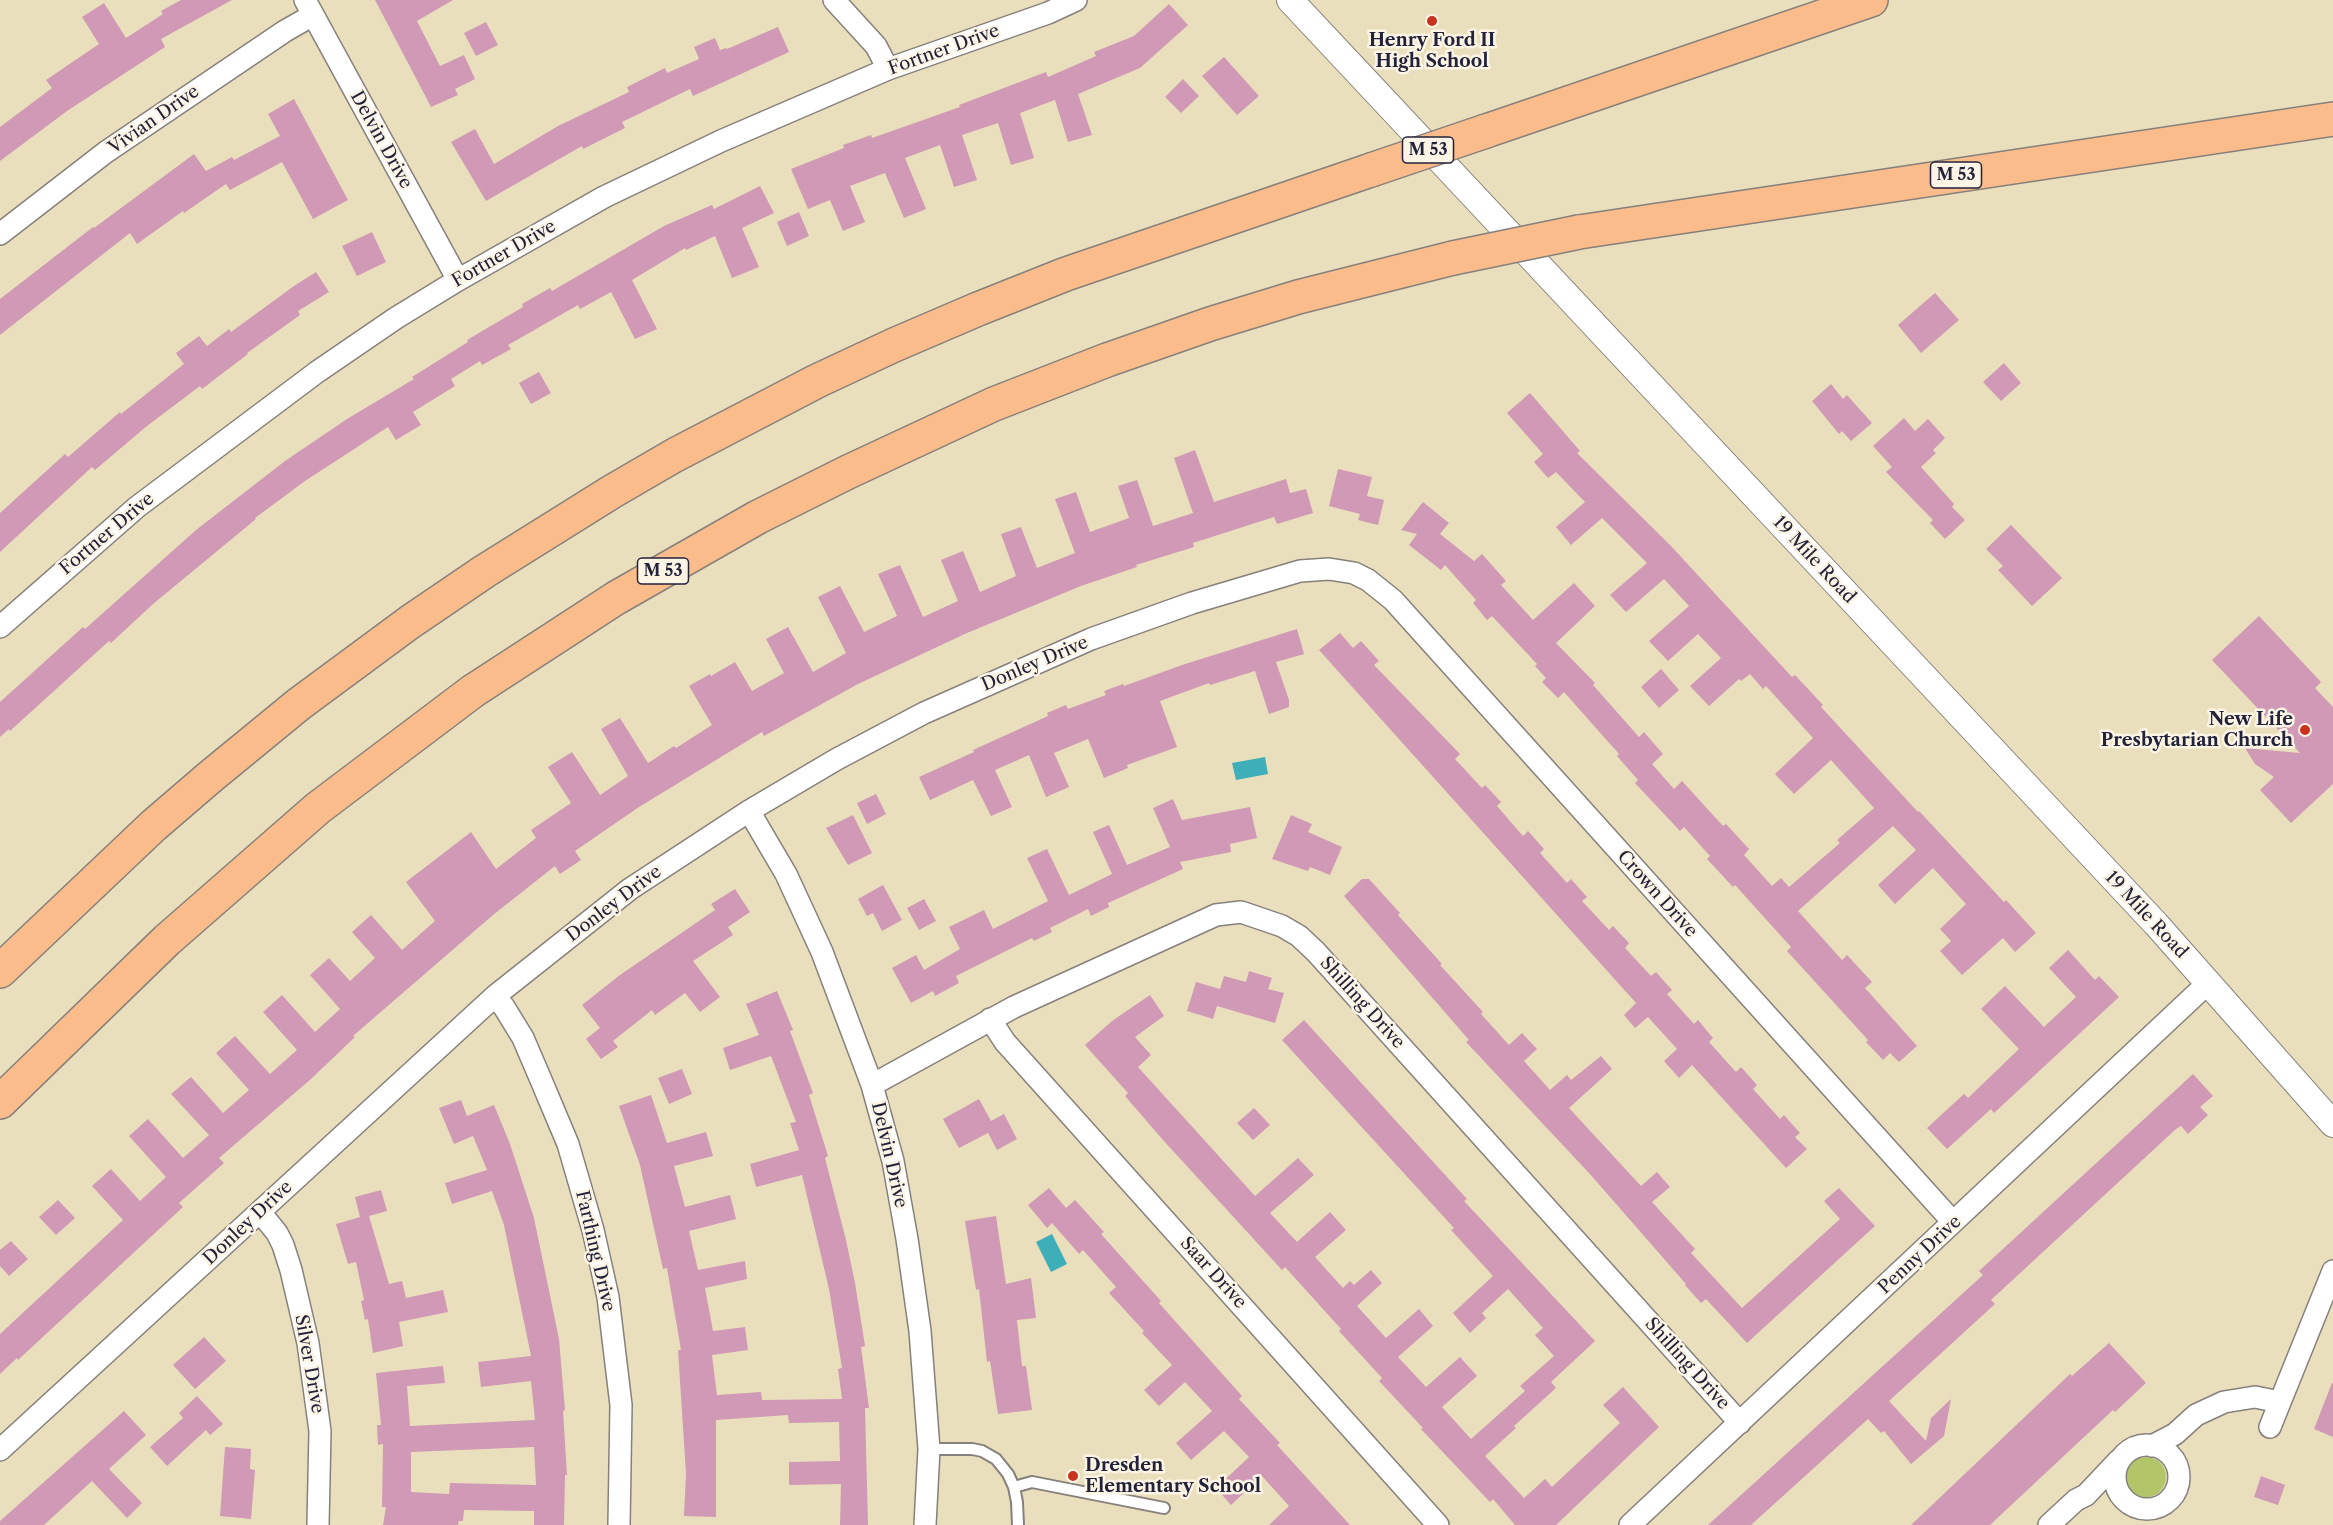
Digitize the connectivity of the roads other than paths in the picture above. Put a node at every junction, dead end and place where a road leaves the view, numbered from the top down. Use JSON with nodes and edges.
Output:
{"nodes":[{"id":1,"x":834,"y":0,"type":"edge"},
{"id":2,"x":1076,"y":0,"type":"edge"},
{"id":3,"x":1290,"y":0,"type":"edge"},
{"id":4,"x":1871,"y":0,"type":"edge"},
{"id":5,"x":309,"y":8,"type":"edge"},
{"id":6,"x":888,"y":69,"type":"junction"},
{"id":7,"x":2333,"y":119,"type":"edge"},
{"id":8,"x":0,"y":234,"type":"edge"},
{"id":9,"x":458,"y":280,"type":"junction"},
{"id":10,"x":1354,"y":573,"type":"joint"},
{"id":11,"x":0,"y":627,"type":"edge"},
{"id":12,"x":749,"y":811,"type":"junction"},
{"id":13,"x":0,"y":971,"type":"edge"},
{"id":14,"x":2208,"y":983,"type":"junction"},
{"id":15,"x":495,"y":996,"type":"junction"},
{"id":16,"x":990,"y":1020,"type":"junction"},
{"id":17,"x":872,"y":1084,"type":"junction"},
{"id":18,"x":0,"y":1102,"type":"edge"},
{"id":19,"x":2333,"y":1124,"type":"edge"},
{"id":20,"x":260,"y":1212,"type":"junction"},
{"id":21,"x":1953,"y":1222,"type":"junction"},
{"id":22,"x":2333,"y":1271,"type":"edge"},
{"id":23,"x":2280,"y":1402,"type":"junction"},
{"id":24,"x":1740,"y":1423,"type":"junction"},
{"id":25,"x":2270,"y":1427,"type":"dead end"},
{"id":26,"x":2175,"y":1434,"type":"junction"},
{"id":27,"x":2152,"y":1446,"type":"junction"},
{"id":28,"x":929,"y":1449,"type":"junction"},
{"id":29,"x":0,"y":1450,"type":"edge"},
{"id":30,"x":2123,"y":1456,"type":"junction"},
{"id":31,"x":2176,"y":1464,"type":"junction"},
{"id":32,"x":1014,"y":1487,"type":"junction"},
{"id":33,"x":2086,"y":1495,"type":"junction"},
{"id":34,"x":2127,"y":1503,"type":"junction"},
{"id":35,"x":1164,"y":1508,"type":"dead end"},
{"id":36,"x":318,"y":1525,"type":"edge"},
{"id":37,"x":619,"y":1525,"type":"edge"},
{"id":38,"x":925,"y":1525,"type":"edge"},
{"id":39,"x":1018,"y":1525,"type":"edge"},
{"id":40,"x":1438,"y":1525,"type":"edge"},
{"id":41,"x":1630,"y":1525,"type":"edge"},
{"id":42,"x":2049,"y":1525,"type":"edge"}],
"edges":[{"from":1,"to":6,"type":"street"},
{"from":2,"to":6,"type":"street","name":"Fortner Drive"},
{"from":3,"to":14,"type":"street","name":"19 Mile Road"},
{"from":4,"to":13,"type":"highway","number":"M 53","bridge":true},
{"from":5,"to":8,"type":"street","name":"Vivian Drive"},
{"from":5,"to":9,"type":"street","name":"Delvin Drive"},
{"from":6,"to":9,"type":"street","name":"Fortner Drive"},
{"from":7,"to":18,"type":"highway","number":"M 53","bridge":true},
{"from":9,"to":11,"type":"street","name":"Fortner Drive"},
{"from":10,"to":12,"type":"street","name":"Donley Drive"},
{"from":10,"to":21,"type":"street","name":"Crown Drive"},
{"from":12,"to":15,"type":"street","name":"Donley Drive"},
{"from":12,"to":17,"type":"street","name":"Delvin Drive"},
{"from":14,"to":19,"type":"street","name":"19 Mile Road"},
{"from":14,"to":21,"type":"street","name":"Penny Drive"},
{"from":15,"to":20,"type":"street","name":"Donley Drive"},
{"from":15,"to":37,"type":"street","name":"Farthing Drive"},
{"from":16,"to":17,"type":"street","name":"Shilling Drive"},
{"from":16,"to":24,"type":"street","name":"Shilling Drive"},
{"from":16,"to":40,"type":"street","name":"Saar Drive"},
{"from":17,"to":28,"type":"street","name":"Delvin Drive"},
{"from":20,"to":29,"type":"street","name":"Donley Drive"},
{"from":20,"to":36,"type":"street","name":"Silver Drive"},
{"from":21,"to":24,"type":"street","name":"Penny Drive"},
{"from":22,"to":23,"type":"street"},
{"from":23,"to":25,"type":"street"},
{"from":23,"to":26,"type":"street"},
{"from":24,"to":41,"type":"street","name":"Penny Drive"},
{"from":26,"to":27,"type":"street"},
{"from":26,"to":31,"type":"street"},
{"from":27,"to":30,"type":"street"},
{"from":27,"to":31,"type":"street"},
{"from":28,"to":32,"type":"lane"},
{"from":28,"to":38,"type":"street","name":"Delvin Drive"},
{"from":30,"to":33,"type":"street"},
{"from":30,"to":34,"type":"street"},
{"from":31,"to":34,"type":"street"},
{"from":32,"to":35,"type":"lane"},
{"from":32,"to":39,"type":"lane"},
{"from":33,"to":34,"type":"street"},
{"from":33,"to":42,"type":"street"}]}
